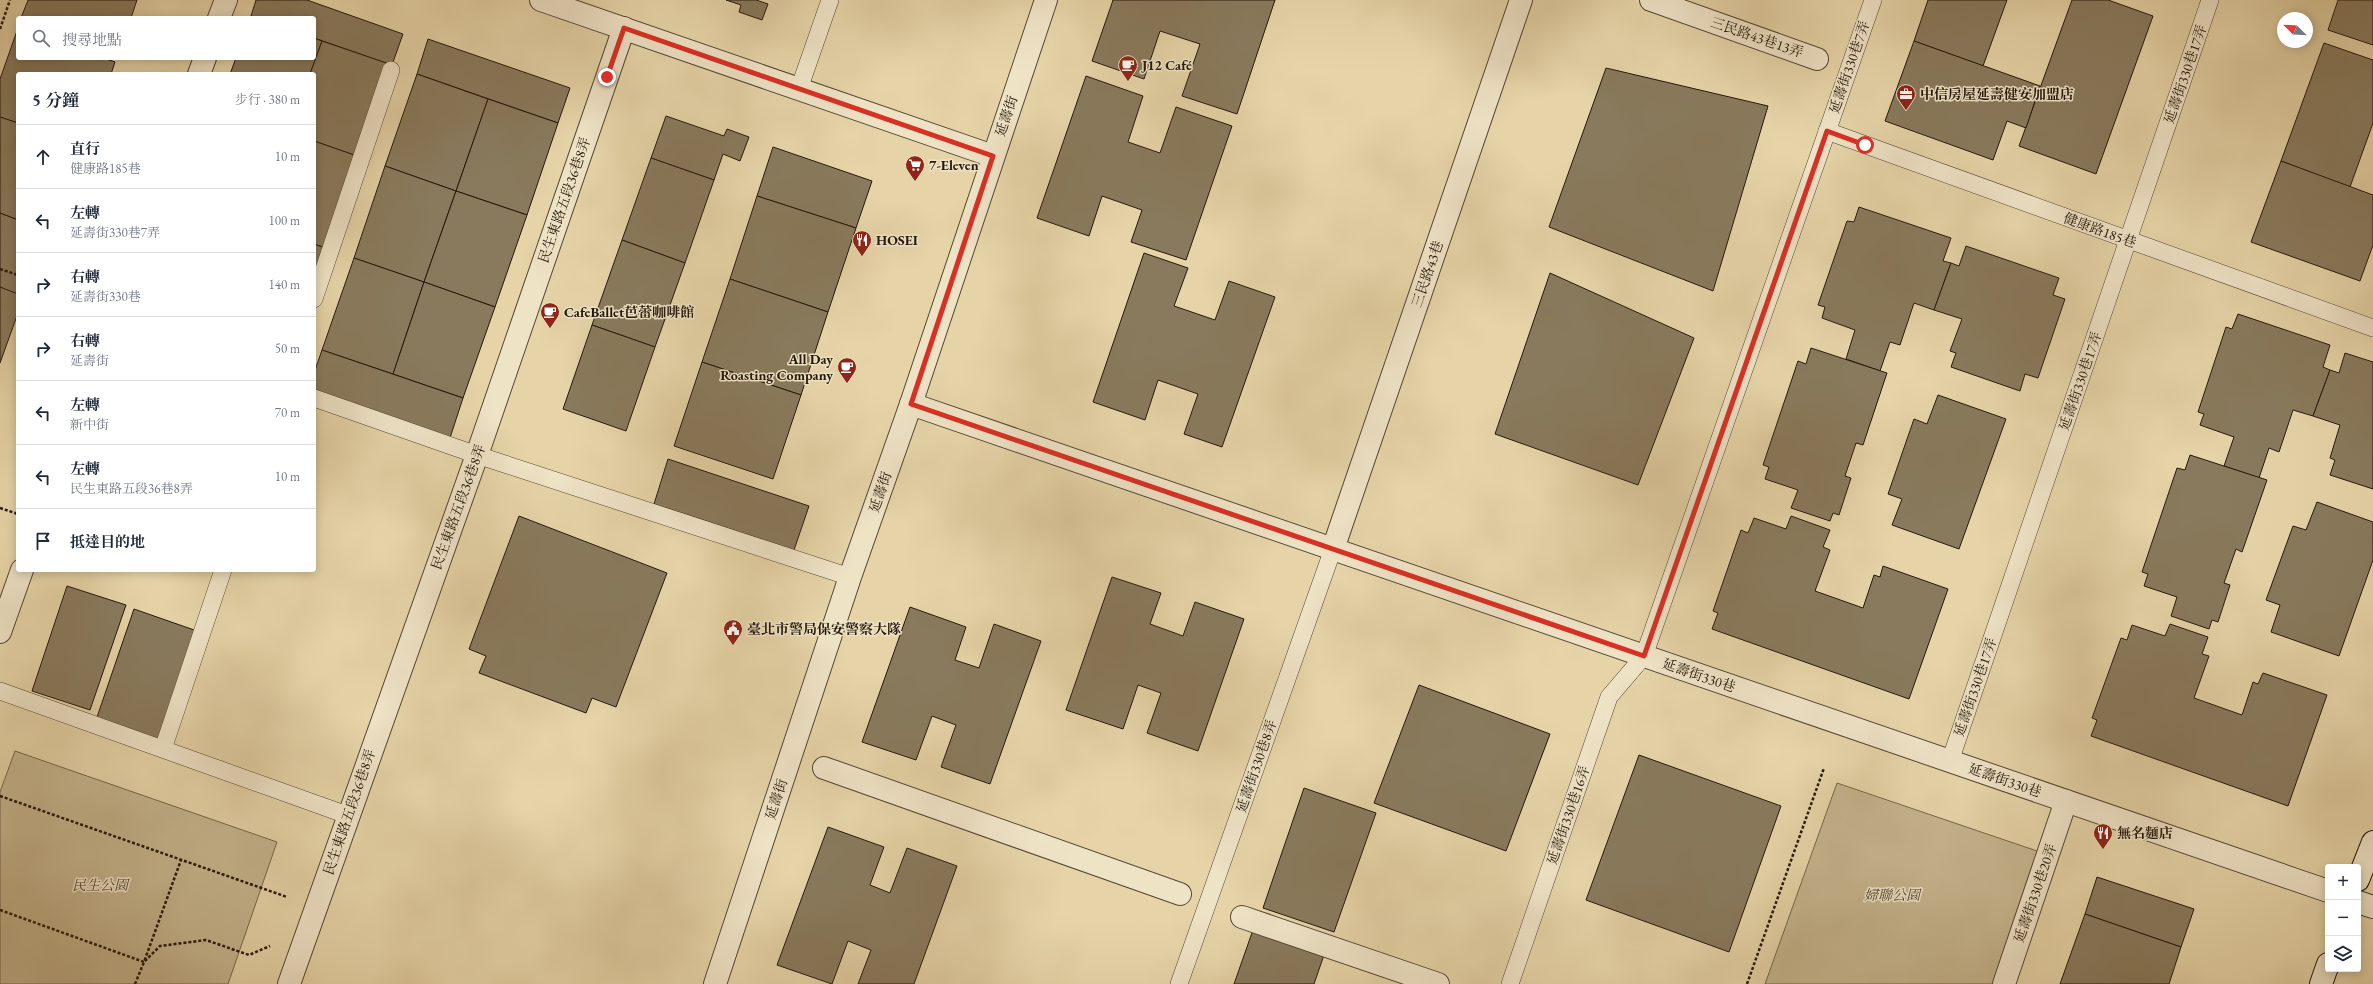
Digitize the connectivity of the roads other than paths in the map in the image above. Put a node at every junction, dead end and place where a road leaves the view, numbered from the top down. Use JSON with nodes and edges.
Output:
{"nodes":[{"id":1,"x":226,"y":0,"type":"edge"},
{"id":2,"x":541,"y":0,"type":"edge"},
{"id":3,"x":830,"y":0,"type":"edge"},
{"id":4,"x":1046,"y":0,"type":"edge"},
{"id":5,"x":1521,"y":0,"type":"edge"},
{"id":6,"x":1651,"y":0,"type":"edge"},
{"id":7,"x":1873,"y":0,"type":"edge"},
{"id":8,"x":2210,"y":0,"type":"edge"},
{"id":9,"x":220,"y":16,"type":"edge"},
{"id":10,"x":624,"y":28,"type":"junction"},
{"id":11,"x":1817,"y":59,"type":"dead end"},
{"id":12,"x":204,"y":60,"type":"edge"},
{"id":13,"x":391,"y":70,"type":"dead end"},
{"id":14,"x":200,"y":72,"type":"edge"},
{"id":15,"x":800,"y":89,"type":"junction"},
{"id":16,"x":1827,"y":131,"type":"junction"},
{"id":17,"x":993,"y":156,"type":"junction"},
{"id":18,"x":2128,"y":240,"type":"junction"},
{"id":19,"x":316,"y":293,"type":"edge"},
{"id":20,"x":2373,"y":328,"type":"edge"},
{"id":21,"x":316,"y":399,"type":"edge"},
{"id":22,"x":911,"y":404,"type":"junction"},
{"id":23,"x":477,"y":455,"type":"junction"},
{"id":24,"x":1333,"y":549,"type":"junction"},
{"id":25,"x":21,"y":572,"type":"edge"},
{"id":26,"x":222,"y":572,"type":"edge"},
{"id":27,"x":850,"y":577,"type":"junction"},
{"id":28,"x":0,"y":632,"type":"edge"},
{"id":29,"x":1644,"y":656,"type":"junction"},
{"id":30,"x":0,"y":691,"type":"edge"},
{"id":31,"x":163,"y":749,"type":"junction"},
{"id":32,"x":1950,"y":761,"type":"junction"},
{"id":33,"x":824,"y":768,"type":"dead end"},
{"id":34,"x":2066,"y":801,"type":"junction"},
{"id":35,"x":347,"y":815,"type":"junction"},
{"id":36,"x":2373,"y":842,"type":"edge"},
{"id":37,"x":2361,"y":872,"type":"edge"},
{"id":38,"x":2325,"y":890,"type":"edge"},
{"id":39,"x":1180,"y":894,"type":"dead end"},
{"id":40,"x":2361,"y":903,"type":"edge"},
{"id":41,"x":2373,"y":907,"type":"edge"},
{"id":42,"x":1242,"y":917,"type":"dead end"},
{"id":43,"x":2325,"y":972,"type":"edge"},
{"id":44,"x":289,"y":984,"type":"edge"},
{"id":45,"x":715,"y":984,"type":"edge"},
{"id":46,"x":1179,"y":984,"type":"edge"},
{"id":47,"x":1438,"y":984,"type":"edge"},
{"id":48,"x":1510,"y":984,"type":"edge"},
{"id":49,"x":2004,"y":984,"type":"edge"},
{"id":50,"x":2321,"y":984,"type":"edge"}],
"edges":[{"from":1,"to":9,"type":"street"},
{"from":2,"to":10,"type":"street"},
{"from":3,"to":15,"type":"lane"},
{"from":4,"to":17,"type":"street","name":"延壽街"},
{"from":5,"to":24,"type":"street","name":"三民路43巷"},
{"from":6,"to":11,"type":"street","name":"三民路43巷13弄"},
{"from":7,"to":16,"type":"lane","name":"延壽街330巷7弄"},
{"from":8,"to":18,"type":"lane","name":"延壽街330巷17弄"},
{"from":10,"to":15,"type":"street"},
{"from":10,"to":23,"type":"street","name":"民生東路五段36巷8弄"},
{"from":12,"to":14,"type":"street"},
{"from":13,"to":19,"type":"lane"},
{"from":15,"to":17,"type":"street"},
{"from":16,"to":18,"type":"lane","name":"健康路185巷"},
{"from":16,"to":29,"type":"lane","name":"延壽街330巷7弄"},
{"from":17,"to":22,"type":"street","name":"延壽街"},
{"from":18,"to":20,"type":"lane","name":"健康路185巷"},
{"from":18,"to":32,"type":"lane","name":"延壽街330巷17弄"},
{"from":21,"to":23,"type":"lane"},
{"from":22,"to":24,"type":"street","name":"延壽街330巷"},
{"from":22,"to":27,"type":"street","name":"延壽街"},
{"from":23,"to":27,"type":"lane"},
{"from":23,"to":35,"type":"street","name":"民生東路五段36巷8弄"},
{"from":24,"to":29,"type":"street","name":"延壽街330巷"},
{"from":24,"to":46,"type":"lane","name":"延壽街330巷8弄"},
{"from":25,"to":28,"type":"street"},
{"from":26,"to":31,"type":"lane"},
{"from":27,"to":45,"type":"street","name":"延壽街"},
{"from":29,"to":32,"type":"street","name":"延壽街330巷"},
{"from":29,"to":48,"type":"lane","name":"延壽街330巷16弄"},
{"from":30,"to":31,"type":"lane"},
{"from":31,"to":35,"type":"lane"},
{"from":32,"to":34,"type":"street","name":"延壽街330巷"},
{"from":33,"to":39,"type":"street"},
{"from":34,"to":38,"type":"street","name":"延壽街330巷"},
{"from":34,"to":49,"type":"street","name":"延壽街330巷20弄"},
{"from":35,"to":44,"type":"street","name":"民生東路五段36巷8弄"},
{"from":36,"to":37,"type":"street"},
{"from":40,"to":41,"type":"street"},
{"from":42,"to":47,"type":"street"},
{"from":43,"to":50,"type":"street"}]}
